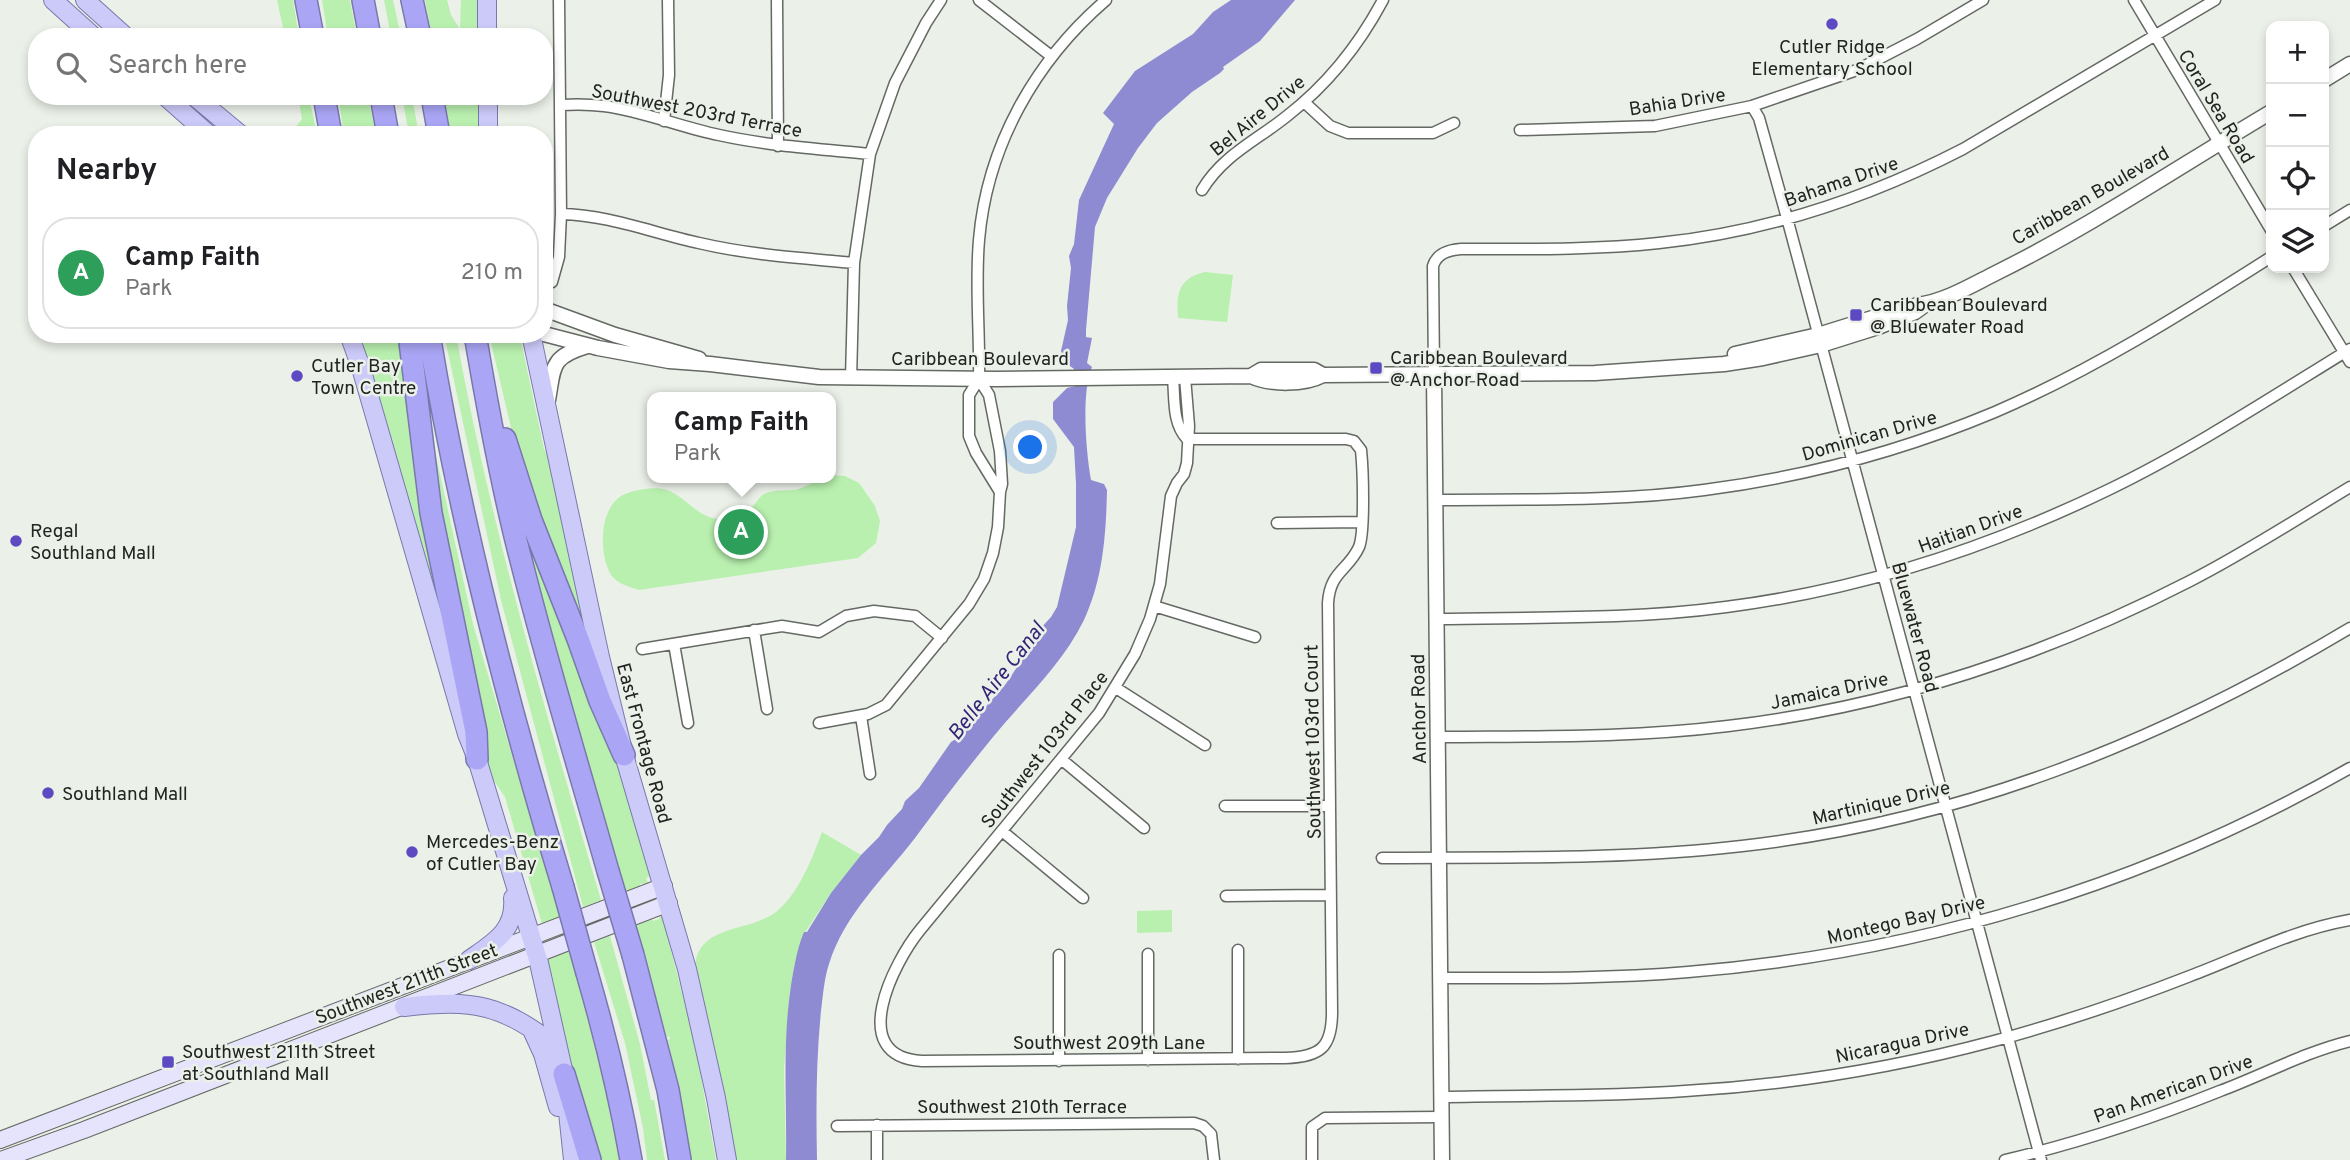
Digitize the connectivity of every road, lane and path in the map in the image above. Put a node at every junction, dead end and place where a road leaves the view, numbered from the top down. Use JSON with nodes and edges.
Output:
{"nodes":[{"id":1,"x":53,"y":0,"type":"edge"},
{"id":2,"x":85,"y":0,"type":"edge"},
{"id":3,"x":306,"y":0,"type":"edge"},
{"id":4,"x":363,"y":0,"type":"edge"},
{"id":5,"x":412,"y":0,"type":"edge"},
{"id":6,"x":487,"y":0,"type":"edge"},
{"id":7,"x":559,"y":0,"type":"edge"},
{"id":8,"x":668,"y":0,"type":"edge"},
{"id":9,"x":777,"y":0,"type":"edge"},
{"id":10,"x":941,"y":0,"type":"edge"},
{"id":11,"x":979,"y":0,"type":"edge"},
{"id":12,"x":1106,"y":0,"type":"edge"},
{"id":13,"x":1383,"y":0,"type":"edge"},
{"id":14,"x":1983,"y":0,"type":"edge"},
{"id":15,"x":2134,"y":0,"type":"edge"},
{"id":16,"x":2215,"y":0,"type":"edge"},
{"id":17,"x":84,"y":28,"type":"edge"},
{"id":18,"x":114,"y":28,"type":"edge"},
{"id":19,"x":311,"y":28,"type":"edge"},
{"id":20,"x":368,"y":28,"type":"edge"},
{"id":21,"x":418,"y":28,"type":"edge"},
{"id":22,"x":487,"y":28,"type":"edge"},
{"id":23,"x":2154,"y":36,"type":"junction"},
{"id":24,"x":1051,"y":55,"type":"junction"},
{"id":25,"x":2350,"y":64,"type":"edge"},
{"id":26,"x":2329,"y":77,"type":"edge"},
{"id":27,"x":1304,"y":102,"type":"junction"},
{"id":28,"x":180,"y":105,"type":"edge"},
{"id":29,"x":205,"y":105,"type":"edge"},
{"id":30,"x":326,"y":105,"type":"edge"},
{"id":31,"x":383,"y":105,"type":"edge"},
{"id":32,"x":434,"y":105,"type":"edge"},
{"id":33,"x":488,"y":105,"type":"edge"},
{"id":34,"x":560,"y":105,"type":"junction"},
{"id":35,"x":1752,"y":106,"type":"junction"},
{"id":36,"x":2266,"y":115,"type":"edge"},
{"id":37,"x":664,"y":121,"type":"junction"},
{"id":38,"x":1454,"y":122,"type":"dead end"},
{"id":39,"x":200,"y":126,"type":"edge"},
{"id":40,"x":230,"y":126,"type":"edge"},
{"id":41,"x":330,"y":126,"type":"edge"},
{"id":42,"x":386,"y":126,"type":"edge"},
{"id":43,"x":437,"y":126,"type":"edge"},
{"id":44,"x":488,"y":126,"type":"edge"},
{"id":45,"x":1520,"y":130,"type":"dead end"},
{"id":46,"x":2219,"y":144,"type":"junction"},
{"id":47,"x":778,"y":146,"type":"junction"},
{"id":48,"x":870,"y":153,"type":"junction"},
{"id":49,"x":1202,"y":190,"type":"dead end"},
{"id":50,"x":2350,"y":210,"type":"edge"},
{"id":51,"x":561,"y":214,"type":"junction"},
{"id":52,"x":1787,"y":218,"type":"junction"},
{"id":53,"x":2266,"y":222,"type":"edge"},
{"id":54,"x":2329,"y":223,"type":"edge"},
{"id":55,"x":1437,"y":258,"type":"joint"},
{"id":56,"x":2266,"y":260,"type":"edge"},
{"id":57,"x":854,"y":263,"type":"junction"},
{"id":58,"x":2296,"y":273,"type":"edge"},
{"id":59,"x":553,"y":276,"type":"edge"},
{"id":60,"x":553,"y":312,"type":"edge"},
{"id":61,"x":553,"y":336,"type":"edge"},
{"id":62,"x":1820,"y":340,"type":"junction"},
{"id":63,"x":352,"y":343,"type":"edge"},
{"id":64,"x":359,"y":343,"type":"edge"},
{"id":65,"x":410,"y":343,"type":"edge"},
{"id":66,"x":431,"y":343,"type":"edge"},
{"id":67,"x":477,"y":343,"type":"edge"},
{"id":68,"x":477,"y":343,"type":"edge"},
{"id":69,"x":533,"y":343,"type":"edge"},
{"id":70,"x":588,"y":345,"type":"junction"},
{"id":71,"x":2348,"y":354,"type":"edge"},
{"id":72,"x":710,"y":363,"type":"junction"},
{"id":73,"x":361,"y":368,"type":"junction"},
{"id":74,"x":1434,"y":375,"type":"junction"},
{"id":75,"x":1179,"y":378,"type":"junction"},
{"id":76,"x":851,"y":379,"type":"junction"},
{"id":77,"x":979,"y":379,"type":"junction"},
{"id":78,"x":547,"y":408,"type":"junction"},
{"id":79,"x":992,"y":415,"type":"junction"},
{"id":80,"x":969,"y":418,"type":"junction"},
{"id":81,"x":1187,"y":439,"type":"junction"},
{"id":82,"x":1852,"y":461,"type":"junction"},
{"id":83,"x":2350,"y":488,"type":"edge"},
{"id":84,"x":1000,"y":492,"type":"junction"},
{"id":85,"x":1435,"y":500,"type":"junction"},
{"id":86,"x":1362,"y":522,"type":"junction"},
{"id":87,"x":1277,"y":523,"type":"dead end"},
{"id":88,"x":1883,"y":575,"type":"junction"},
{"id":89,"x":1154,"y":606,"type":"junction"},
{"id":90,"x":1436,"y":618,"type":"junction"},
{"id":91,"x":2350,"y":628,"type":"edge"},
{"id":92,"x":754,"y":630,"type":"junction"},
{"id":93,"x":1255,"y":637,"type":"dead end"},
{"id":94,"x":942,"y":638,"type":"junction"},
{"id":95,"x":674,"y":644,"type":"junction"},
{"id":96,"x":642,"y":649,"type":"dead end"},
{"id":97,"x":1116,"y":688,"type":"junction"},
{"id":98,"x":1914,"y":689,"type":"junction"},
{"id":99,"x":767,"y":709,"type":"dead end"},
{"id":100,"x":860,"y":716,"type":"junction"},
{"id":101,"x":688,"y":723,"type":"dead end"},
{"id":102,"x":819,"y":723,"type":"dead end"},
{"id":103,"x":1437,"y":737,"type":"junction"},
{"id":104,"x":1205,"y":745,"type":"dead end"},
{"id":105,"x":624,"y":755,"type":"junction"},
{"id":106,"x":477,"y":759,"type":"junction"},
{"id":107,"x":1061,"y":760,"type":"junction"},
{"id":108,"x":2350,"y":768,"type":"edge"},
{"id":109,"x":870,"y":774,"type":"dead end"},
{"id":110,"x":1224,"y":806,"type":"dead end"},
{"id":111,"x":1331,"y":806,"type":"junction"},
{"id":112,"x":1946,"y":806,"type":"junction"},
{"id":113,"x":1144,"y":828,"type":"dead end"},
{"id":114,"x":1002,"y":831,"type":"junction"},
{"id":115,"x":1382,"y":858,"type":"dead end"},
{"id":116,"x":1438,"y":858,"type":"junction"},
{"id":117,"x":514,"y":884,"type":"junction"},
{"id":118,"x":666,"y":895,"type":"junction"},
{"id":119,"x":1331,"y":895,"type":"junction"},
{"id":120,"x":1226,"y":896,"type":"dead end"},
{"id":121,"x":1083,"y":898,"type":"dead end"},
{"id":122,"x":2350,"y":920,"type":"edge"},
{"id":123,"x":1977,"y":923,"type":"junction"},
{"id":124,"x":533,"y":947,"type":"junction"},
{"id":125,"x":1238,"y":950,"type":"dead end"},
{"id":126,"x":1148,"y":954,"type":"dead end"},
{"id":127,"x":1059,"y":955,"type":"dead end"},
{"id":128,"x":469,"y":960,"type":"junction"},
{"id":129,"x":1439,"y":978,"type":"junction"},
{"id":130,"x":404,"y":1007,"type":"junction"},
{"id":131,"x":531,"y":1027,"type":"junction"},
{"id":132,"x":2008,"y":1037,"type":"junction"},
{"id":133,"x":2350,"y":1041,"type":"edge"},
{"id":134,"x":558,"y":1048,"type":"junction"},
{"id":135,"x":1322,"y":1048,"type":"joint"},
{"id":136,"x":896,"y":1053,"type":"joint"},
{"id":137,"x":1238,"y":1059,"type":"junction"},
{"id":138,"x":1059,"y":1060,"type":"junction"},
{"id":139,"x":1148,"y":1060,"type":"junction"},
{"id":140,"x":564,"y":1074,"type":"junction"},
{"id":141,"x":1441,"y":1097,"type":"junction"},
{"id":142,"x":1441,"y":1117,"type":"junction"},
{"id":143,"x":837,"y":1125,"type":"dead end"},
{"id":144,"x":877,"y":1125,"type":"junction"},
{"id":145,"x":0,"y":1140,"type":"edge"},
{"id":146,"x":2040,"y":1156,"type":"edge"},
{"id":147,"x":1,"y":1160,"type":"edge"},
{"id":148,"x":571,"y":1160,"type":"edge"},
{"id":149,"x":590,"y":1160,"type":"edge"},
{"id":150,"x":631,"y":1160,"type":"edge"},
{"id":151,"x":680,"y":1160,"type":"edge"},
{"id":152,"x":727,"y":1160,"type":"edge"},
{"id":153,"x":877,"y":1160,"type":"edge"},
{"id":154,"x":1214,"y":1160,"type":"edge"},
{"id":155,"x":1312,"y":1160,"type":"edge"},
{"id":156,"x":1442,"y":1160,"type":"edge"},
{"id":157,"x":2005,"y":1160,"type":"edge"}],
"edges":[{"from":1,"to":17,"type":"main road"},
{"from":2,"to":18,"type":"main road"},
{"from":3,"to":19,"type":"highway"},
{"from":4,"to":20,"type":"highway"},
{"from":5,"to":21,"type":"highway"},
{"from":6,"to":22,"type":"main road"},
{"from":7,"to":34,"type":"street"},
{"from":8,"to":37,"type":"street"},
{"from":9,"to":47,"type":"street"},
{"from":10,"to":48,"type":"street"},
{"from":11,"to":24,"type":"street"},
{"from":12,"to":24,"type":"street"},
{"from":13,"to":27,"type":"street","name":"Bel Aire Drive"},
{"from":14,"to":35,"type":"street","name":"Bahia Drive"},
{"from":15,"to":23,"type":"street","name":"Coral Sea Road"},
{"from":16,"to":23,"type":"street","name":"Bahama Drive"},
{"from":23,"to":46,"type":"street","name":"Coral Sea Road"},
{"from":23,"to":52,"type":"street","name":"Bahama Drive"},
{"from":24,"to":77,"type":"street"},
{"from":25,"to":26,"type":"street"},
{"from":27,"to":38,"type":"street"},
{"from":27,"to":49,"type":"street","name":"Bel Aire Drive"},
{"from":28,"to":39,"type":"main road"},
{"from":29,"to":40,"type":"main road"},
{"from":30,"to":41,"type":"highway"},
{"from":31,"to":42,"type":"highway"},
{"from":32,"to":43,"type":"highway"},
{"from":33,"to":44,"type":"main road"},
{"from":34,"to":37,"type":"street","name":"Southwest 203rd Terrace"},
{"from":34,"to":51,"type":"street"},
{"from":35,"to":45,"type":"street","name":"Bahia Drive"},
{"from":35,"to":52,"type":"street","name":"Bluewater Road"},
{"from":36,"to":46,"type":"street","name":"Caribbean Boulevard"},
{"from":37,"to":47,"type":"street","name":"Southwest 203rd Terrace"},
{"from":46,"to":53,"type":"street","name":"Coral Sea Road"},
{"from":46,"to":62,"type":"street","name":"Caribbean Boulevard"},
{"from":47,"to":48,"type":"street","name":"Southwest 203rd Terrace"},
{"from":48,"to":57,"type":"street"},
{"from":50,"to":54,"type":"street"},
{"from":51,"to":57,"type":"street"},
{"from":51,"to":59,"type":"street"},
{"from":52,"to":55,"type":"street","name":"Bahama Drive"},
{"from":52,"to":62,"type":"street","name":"Bluewater Road"},
{"from":55,"to":74,"type":"street","name":"Anchor Road"},
{"from":56,"to":82,"type":"street","name":"Dominican Drive"},
{"from":57,"to":76,"type":"street"},
{"from":58,"to":71,"type":"street"},
{"from":60,"to":72,"type":"street","name":"Caribbean Boulevard"},
{"from":61,"to":70,"type":"street","name":"Caribbean Boulevard"},
{"from":62,"to":74,"type":"street","name":"Caribbean Boulevard"},
{"from":62,"to":82,"type":"street","name":"Bluewater Road"},
{"from":63,"to":73,"type":"main road"},
{"from":64,"to":73,"type":"main road"},
{"from":65,"to":106,"type":"highway"},
{"from":66,"to":150,"type":"highway","bridge":true},
{"from":67,"to":105,"type":"highway"},
{"from":68,"to":151,"type":"highway","bridge":true},
{"from":69,"to":78,"type":"main road","name":"East Frontage Road"},
{"from":70,"to":72,"type":"street","name":"Caribbean Boulevard"},
{"from":70,"to":78,"type":"street"},
{"from":71,"to":88,"type":"street","name":"Haitian Drive"},
{"from":72,"to":76,"type":"street","name":"Caribbean Boulevard"},
{"from":73,"to":106,"type":"main road"},
{"from":74,"to":75,"type":"street","name":"Caribbean Boulevard"},
{"from":74,"to":85,"type":"street","name":"Anchor Road"},
{"from":75,"to":77,"type":"street","name":"Caribbean Boulevard"},
{"from":75,"to":81,"type":"street","name":"Southwest 103rd Place"},
{"from":76,"to":77,"type":"street","name":"Caribbean Boulevard"},
{"from":77,"to":79,"type":"street"},
{"from":77,"to":80,"type":"street"},
{"from":78,"to":105,"type":"main road","name":"East Frontage Road"},
{"from":79,"to":80,"type":"street"},
{"from":79,"to":84,"type":"street"},
{"from":80,"to":84,"type":"street"},
{"from":81,"to":86,"type":"street","name":"Southwest 103rd Court"},
{"from":81,"to":89,"type":"street","name":"Southwest 103rd Place"},
{"from":82,"to":85,"type":"street","name":"Dominican Drive"},
{"from":82,"to":88,"type":"street","name":"Bluewater Road"},
{"from":83,"to":98,"type":"street","name":"Jamaica Drive"},
{"from":84,"to":94,"type":"street"},
{"from":85,"to":90,"type":"street","name":"Anchor Road"},
{"from":86,"to":87,"type":"street"},
{"from":86,"to":111,"type":"street","name":"Southwest 103rd Court"},
{"from":88,"to":90,"type":"street","name":"Haitian Drive"},
{"from":88,"to":98,"type":"street","name":"Bluewater Road"},
{"from":89,"to":93,"type":"street"},
{"from":89,"to":97,"type":"street","name":"Southwest 103rd Place"},
{"from":90,"to":103,"type":"street","name":"Anchor Road"},
{"from":91,"to":112,"type":"street","name":"Martinique Drive"},
{"from":92,"to":94,"type":"street"},
{"from":92,"to":95,"type":"street"},
{"from":92,"to":99,"type":"street"},
{"from":94,"to":100,"type":"street"},
{"from":95,"to":96,"type":"street"},
{"from":95,"to":101,"type":"street"},
{"from":97,"to":104,"type":"street"},
{"from":97,"to":107,"type":"street","name":"Southwest 103rd Place"},
{"from":98,"to":103,"type":"street","name":"Jamaica Drive"},
{"from":98,"to":112,"type":"street","name":"Bluewater Road"},
{"from":100,"to":102,"type":"street"},
{"from":100,"to":109,"type":"street"},
{"from":103,"to":116,"type":"street","name":"Anchor Road"},
{"from":105,"to":118,"type":"main road","name":"East Frontage Road"},
{"from":106,"to":117,"type":"main road"},
{"from":107,"to":113,"type":"street"},
{"from":107,"to":114,"type":"street","name":"Southwest 103rd Place"},
{"from":108,"to":123,"type":"street","name":"Montego Bay Drive"},
{"from":110,"to":111,"type":"street"},
{"from":111,"to":119,"type":"street","name":"Southwest 103rd Court"},
{"from":112,"to":116,"type":"street","name":"Martinique Drive"},
{"from":112,"to":123,"type":"street","name":"Bluewater Road"},
{"from":114,"to":121,"type":"street"},
{"from":114,"to":136,"type":"street","name":"Southwest 103rd Place"},
{"from":115,"to":116,"type":"street","name":"Martinique Drive"},
{"from":116,"to":129,"type":"street","name":"Anchor Road"},
{"from":117,"to":124,"type":"main road"},
{"from":117,"to":128,"type":"main road"},
{"from":118,"to":124,"type":"main road","name":"Southwest 211th Street"},
{"from":118,"to":152,"type":"main road","name":"East Frontage Road"},
{"from":119,"to":120,"type":"street"},
{"from":119,"to":135,"type":"street","name":"Southwest 103rd Court"},
{"from":122,"to":132,"type":"street","name":"Nicaragua Drive"},
{"from":123,"to":129,"type":"street","name":"Montego Bay Drive"},
{"from":123,"to":132,"type":"street","name":"Bluewater Road"},
{"from":124,"to":128,"type":"main road","name":"Southwest 211th Street"},
{"from":124,"to":130,"type":"main road","name":"Southwest 211th Street"},
{"from":124,"to":134,"type":"main road"},
{"from":125,"to":137,"type":"street"},
{"from":126,"to":139,"type":"street"},
{"from":127,"to":138,"type":"street"},
{"from":128,"to":145,"type":"main road","name":"Southwest 211th Street"},
{"from":129,"to":141,"type":"street","name":"Anchor Road"},
{"from":130,"to":131,"type":"main road"},
{"from":130,"to":147,"type":"main road","name":"Southwest 211th Street"},
{"from":131,"to":134,"type":"main road"},
{"from":131,"to":148,"type":"main road"},
{"from":132,"to":141,"type":"street","name":"Nicaragua Drive"},
{"from":132,"to":146,"type":"street","name":"Bluewater Road"},
{"from":133,"to":146,"type":"street","name":"Pan American Drive"},
{"from":134,"to":140,"type":"main road"},
{"from":135,"to":137,"type":"street","name":"Southwest 209th Lane"},
{"from":136,"to":138,"type":"street","name":"Southwest 209th Lane"},
{"from":137,"to":139,"type":"street","name":"Southwest 209th Lane"},
{"from":138,"to":139,"type":"street","name":"Southwest 209th Lane"},
{"from":140,"to":148,"type":"main road"},
{"from":140,"to":149,"type":"highway"},
{"from":141,"to":142,"type":"street","name":"Anchor Road"},
{"from":142,"to":155,"type":"street"},
{"from":142,"to":156,"type":"street","name":"Anchor Road"},
{"from":143,"to":144,"type":"street","name":"Southwest 210th Terrace"},
{"from":144,"to":153,"type":"street"},
{"from":144,"to":154,"type":"street","name":"Southwest 210th Terrace"},
{"from":146,"to":157,"type":"street","name":"Pan American Drive"}]}
